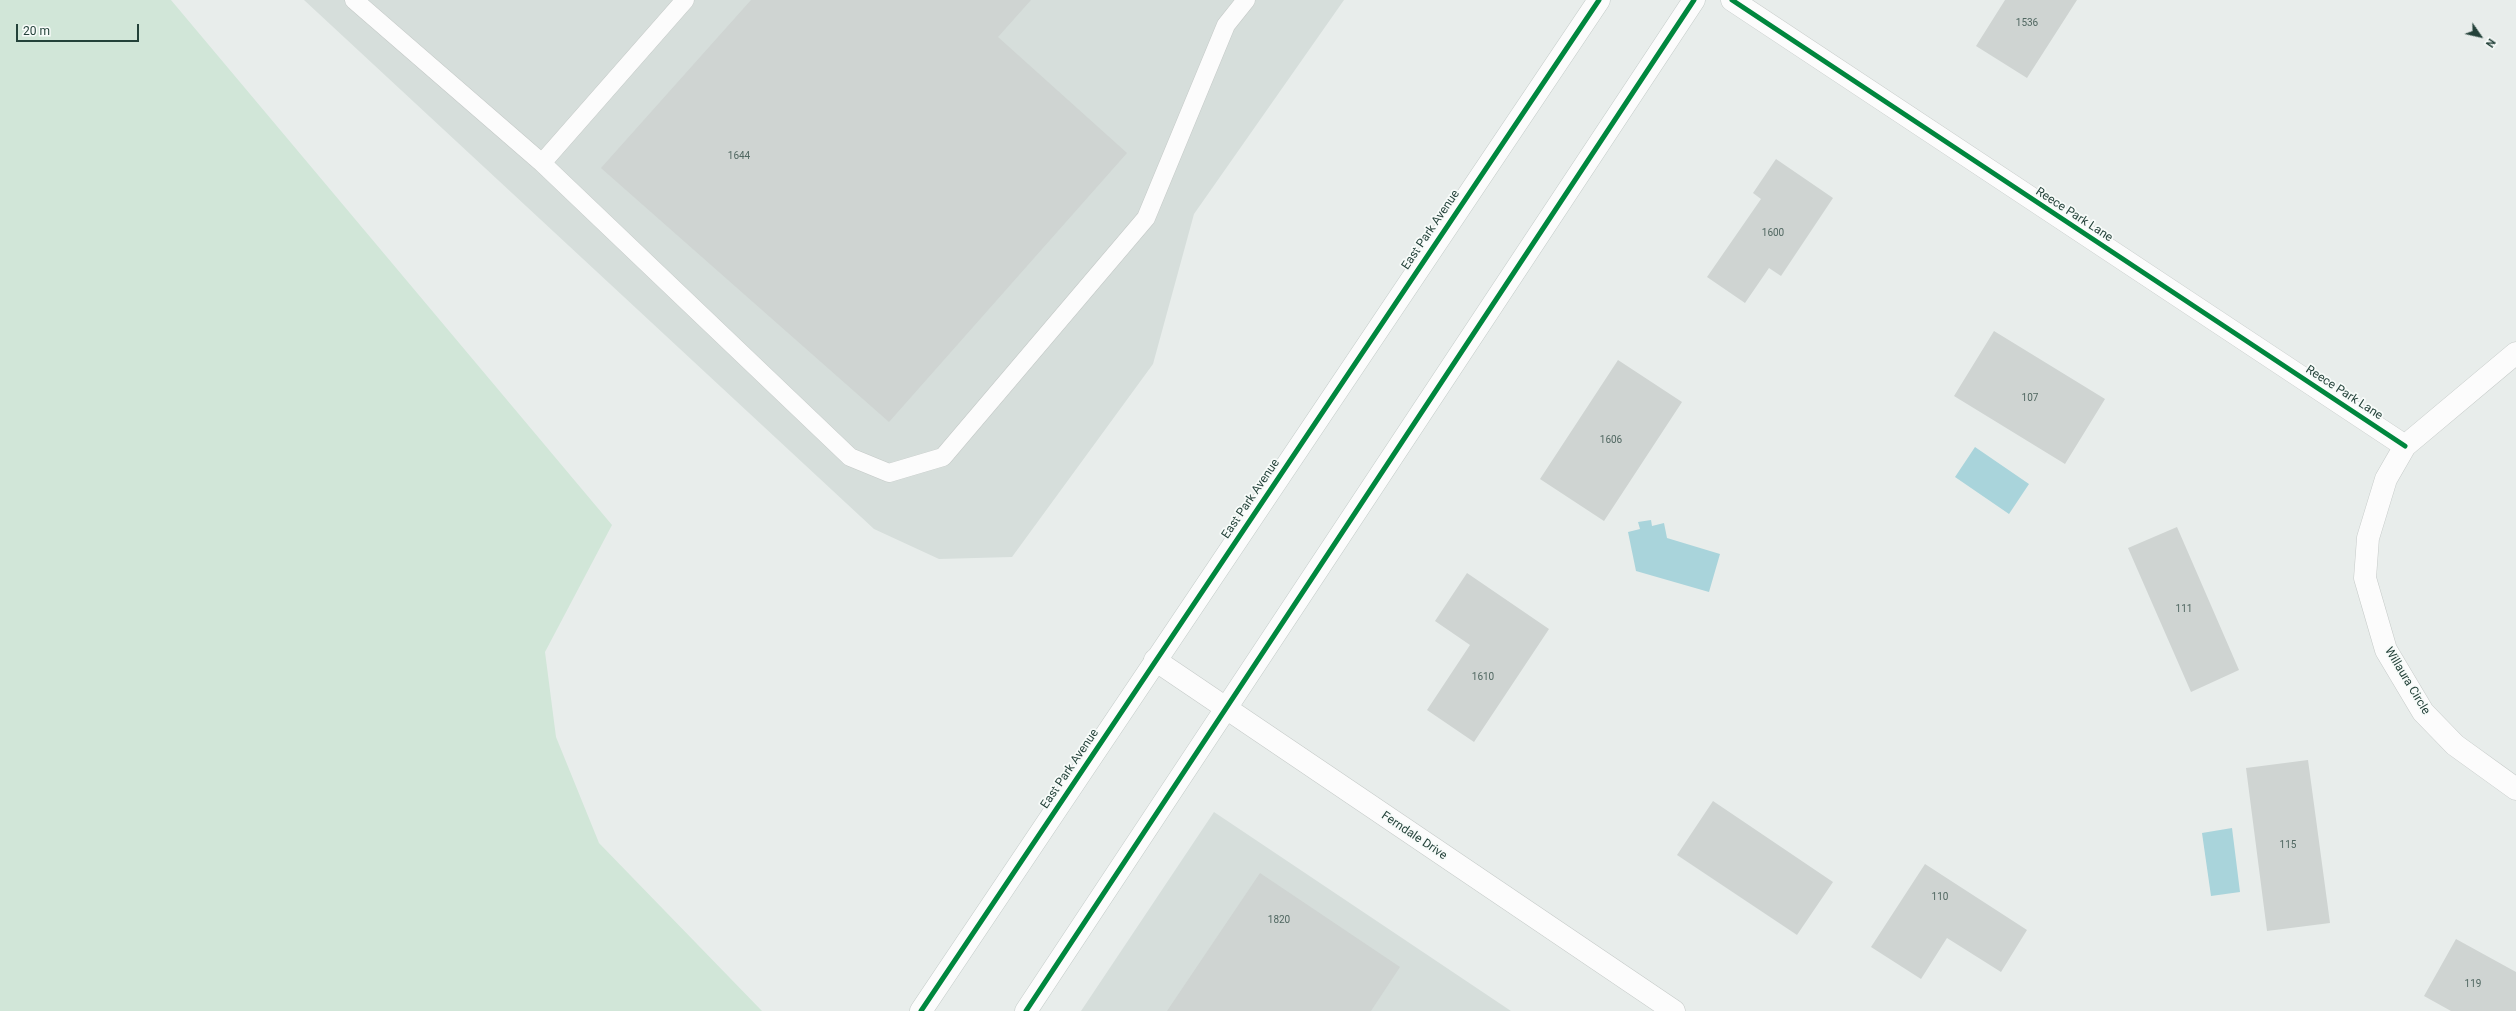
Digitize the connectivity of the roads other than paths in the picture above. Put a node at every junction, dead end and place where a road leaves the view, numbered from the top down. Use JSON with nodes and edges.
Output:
{"nodes":[{"id":1,"x":354,"y":0,"type":"edge"},
{"id":2,"x":685,"y":0,"type":"edge"},
{"id":3,"x":1246,"y":0,"type":"edge"},
{"id":4,"x":1598,"y":0,"type":"edge"},
{"id":5,"x":1694,"y":0,"type":"edge"},
{"id":6,"x":1732,"y":0,"type":"edge"},
{"id":7,"x":542,"y":162,"type":"junction"},
{"id":8,"x":2516,"y":353,"type":"edge"},
{"id":9,"x":2405,"y":446,"type":"junction"},
{"id":10,"x":1155,"y":660,"type":"junction"},
{"id":11,"x":1226,"y":709,"type":"junction"},
{"id":12,"x":2516,"y":789,"type":"edge"},
{"id":13,"x":921,"y":1011,"type":"edge"},
{"id":14,"x":1026,"y":1011,"type":"edge"},
{"id":15,"x":1674,"y":1011,"type":"edge"}],
"edges":[{"from":1,"to":7,"type":"lane"},
{"from":2,"to":7,"type":"lane"},
{"from":3,"to":7,"type":"lane"},
{"from":4,"to":10,"type":"main road","name":"East Park Avenue"},
{"from":5,"to":11,"type":"main road"},
{"from":6,"to":9,"type":"main road","name":"Reece Park Lane"},
{"from":8,"to":9,"type":"main road"},
{"from":9,"to":12,"type":"main road","name":"Willaura Circle"},
{"from":10,"to":11,"type":"main road","name":"Ferndale Drive"},
{"from":10,"to":13,"type":"main road","name":"East Park Avenue"},
{"from":11,"to":14,"type":"main road"},
{"from":11,"to":15,"type":"main road","name":"Ferndale Drive"}]}
